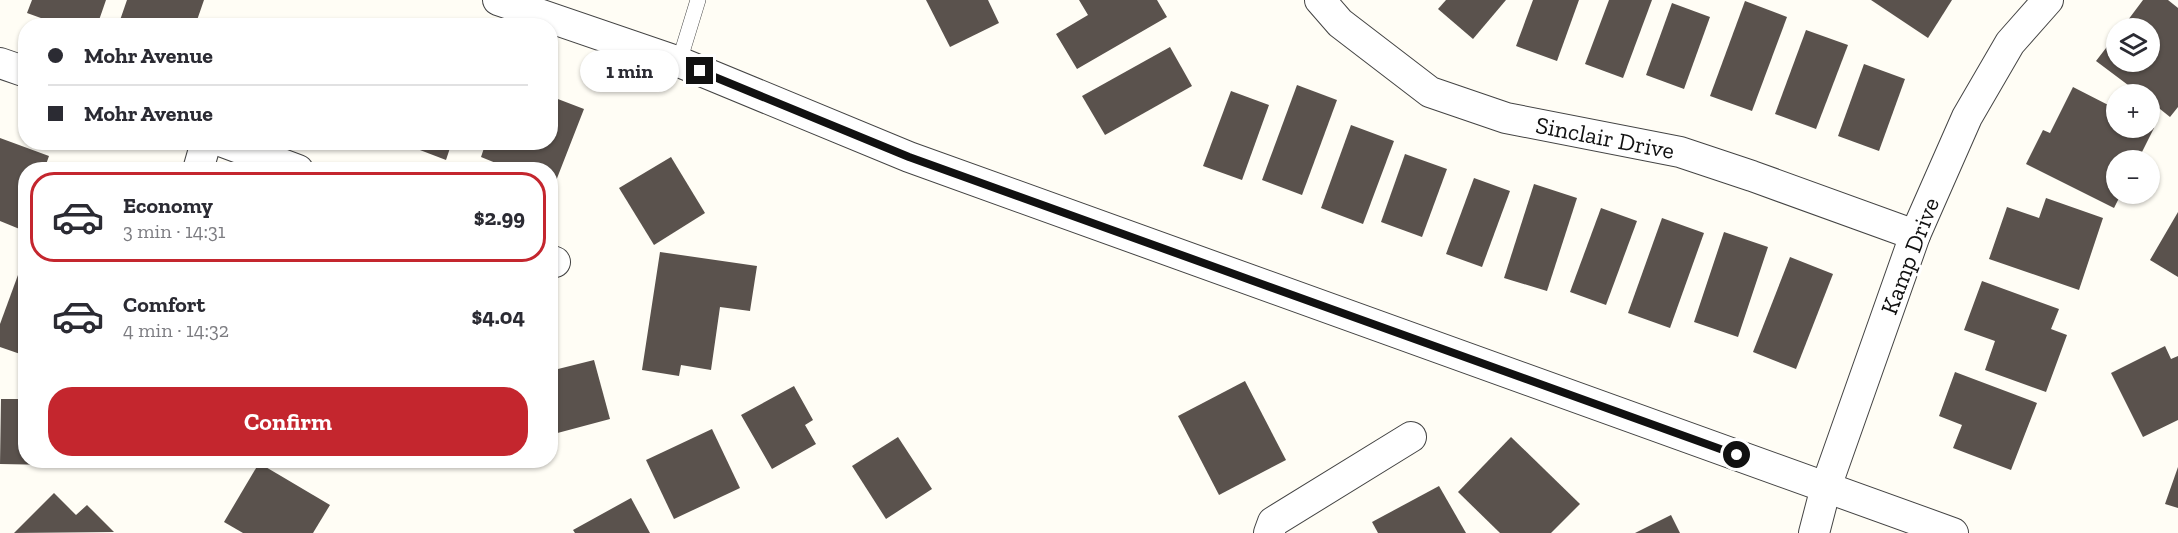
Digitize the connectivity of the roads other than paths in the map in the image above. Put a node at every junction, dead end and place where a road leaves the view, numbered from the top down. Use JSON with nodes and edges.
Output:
{"nodes":[{"id":1,"x":498,"y":0,"type":"edge"},
{"id":2,"x":698,"y":0,"type":"edge"},
{"id":3,"x":1320,"y":0,"type":"edge"},
{"id":4,"x":2048,"y":0,"type":"edge"},
{"id":5,"x":551,"y":18,"type":"edge"},
{"id":6,"x":558,"y":21,"type":"edge"},
{"id":7,"x":679,"y":62,"type":"junction"},
{"id":8,"x":0,"y":63,"type":"edge"},
{"id":9,"x":18,"y":69,"type":"edge"},
{"id":10,"x":244,"y":150,"type":"edge"},
{"id":11,"x":277,"y":162,"type":"edge"},
{"id":12,"x":1915,"y":236,"type":"junction"},
{"id":13,"x":1410,"y":437,"type":"dead end"},
{"id":14,"x":1826,"y":487,"type":"junction"},
{"id":15,"x":1269,"y":533,"type":"edge"},
{"id":16,"x":1814,"y":533,"type":"edge"},
{"id":17,"x":1953,"y":533,"type":"edge"}],
"edges":[{"from":1,"to":5,"type":"street"},
{"from":2,"to":7,"type":"lane"},
{"from":3,"to":12,"type":"street","name":"Sinclair Drive"},
{"from":4,"to":12,"type":"street","name":"Kamp Drive"},
{"from":6,"to":7,"type":"street"},
{"from":7,"to":14,"type":"street"},
{"from":8,"to":9,"type":"street"},
{"from":10,"to":11,"type":"street"},
{"from":12,"to":14,"type":"street","name":"Kamp Drive"},
{"from":13,"to":15,"type":"street"},
{"from":14,"to":16,"type":"street","name":"Kamp Drive"},
{"from":14,"to":17,"type":"street"}]}
